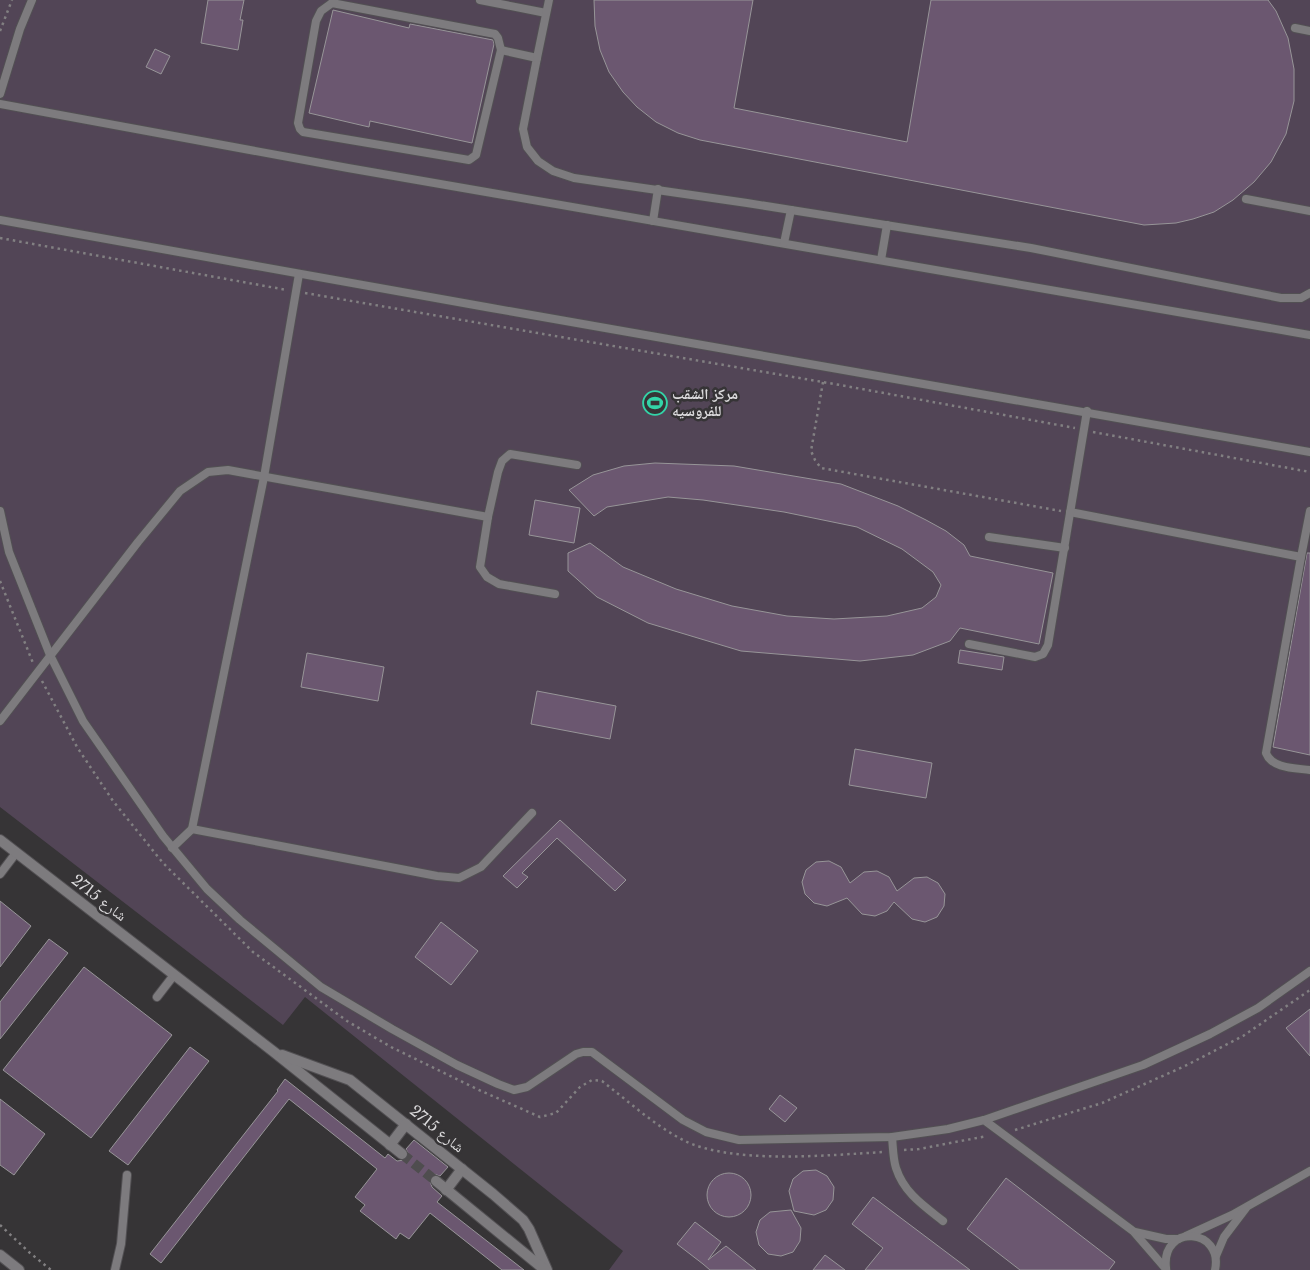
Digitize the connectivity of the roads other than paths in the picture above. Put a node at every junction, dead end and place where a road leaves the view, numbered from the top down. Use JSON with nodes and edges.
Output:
{"nodes":[{"id":1,"x":32,"y":0,"type":"edge"},
{"id":2,"x":480,"y":0,"type":"edge"},
{"id":3,"x":549,"y":0,"type":"edge"},
{"id":4,"x":332,"y":2,"type":"edge"},
{"id":5,"x":546,"y":13,"type":"junction"},
{"id":6,"x":1295,"y":28,"type":"dead end"},
{"id":7,"x":1310,"y":31,"type":"edge"},
{"id":8,"x":501,"y":50,"type":"junction"},
{"id":9,"x":537,"y":58,"type":"junction"},
{"id":10,"x":0,"y":94,"type":"edge"},
{"id":11,"x":0,"y":104,"type":"edge"},
{"id":12,"x":658,"y":189,"type":"junction"},
{"id":13,"x":1246,"y":199,"type":"dead end"},
{"id":14,"x":791,"y":210,"type":"junction"},
{"id":15,"x":1310,"y":211,"type":"edge"},
{"id":16,"x":0,"y":220,"type":"edge"},
{"id":17,"x":653,"y":221,"type":"junction"},
{"id":18,"x":886,"y":225,"type":"junction"},
{"id":19,"x":784,"y":243,"type":"junction"},
{"id":20,"x":881,"y":260,"type":"junction"},
{"id":21,"x":299,"y":274,"type":"junction"},
{"id":22,"x":1310,"y":293,"type":"edge"},
{"id":23,"x":1310,"y":335,"type":"edge"},
{"id":24,"x":1087,"y":411,"type":"junction"},
{"id":25,"x":1310,"y":452,"type":"edge"},
{"id":26,"x":577,"y":465,"type":"dead end"},
{"id":27,"x":264,"y":477,"type":"junction"},
{"id":28,"x":0,"y":511,"type":"edge"},
{"id":29,"x":1070,"y":512,"type":"junction"},
{"id":30,"x":1310,"y":512,"type":"edge"},
{"id":31,"x":488,"y":517,"type":"junction"},
{"id":32,"x":989,"y":537,"type":"dead end"},
{"id":33,"x":1065,"y":548,"type":"junction"},
{"id":34,"x":1301,"y":557,"type":"junction"},
{"id":35,"x":555,"y":594,"type":"dead end"},
{"id":36,"x":969,"y":644,"type":"dead end"},
{"id":37,"x":50,"y":656,"type":"junction"},
{"id":38,"x":0,"y":721,"type":"edge"},
{"id":39,"x":1310,"y":770,"type":"edge"},
{"id":40,"x":532,"y":813,"type":"dead end"},
{"id":41,"x":192,"y":828,"type":"junction"},
{"id":42,"x":0,"y":840,"type":"edge"},
{"id":43,"x":172,"y":848,"type":"junction"},
{"id":44,"x":16,"y":853,"type":"junction"},
{"id":45,"x":0,"y":874,"type":"edge"},
{"id":46,"x":1310,"y":971,"type":"edge"},
{"id":47,"x":174,"y":975,"type":"junction"},
{"id":48,"x":157,"y":998,"type":"dead end"},
{"id":49,"x":274,"y":1052,"type":"junction"},
{"id":50,"x":984,"y":1120,"type":"junction"},
{"id":51,"x":406,"y":1124,"type":"junction"},
{"id":52,"x":892,"y":1137,"type":"junction"},
{"id":53,"x":390,"y":1145,"type":"junction"},
{"id":54,"x":402,"y":1154,"type":"tunnel mouth"},
{"id":55,"x":462,"y":1169,"type":"junction"},
{"id":56,"x":1310,"y":1171,"type":"edge"},
{"id":57,"x":127,"y":1175,"type":"dead end"},
{"id":58,"x":436,"y":1181,"type":"tunnel mouth"},
{"id":59,"x":446,"y":1190,"type":"junction"},
{"id":60,"x":1249,"y":1204,"type":"junction"},
{"id":61,"x":943,"y":1222,"type":"dead end"},
{"id":62,"x":1133,"y":1231,"type":"junction"},
{"id":63,"x":1182,"y":1238,"type":"junction"},
{"id":64,"x":0,"y":1255,"type":"edge"},
{"id":65,"x":1216,"y":1263,"type":"edge"},
{"id":66,"x":19,"y":1270,"type":"edge"},
{"id":67,"x":115,"y":1270,"type":"edge"},
{"id":68,"x":546,"y":1270,"type":"edge"},
{"id":69,"x":1166,"y":1270,"type":"edge"},
{"id":70,"x":1222,"y":1270,"type":"edge"}],
"edges":[{"from":1,"to":10,"type":"lane"},
{"from":2,"to":5,"type":"lane"},
{"from":3,"to":5,"type":"lane"},
{"from":4,"to":8,"type":"lane"},
{"from":4,"to":8,"type":"lane"},
{"from":5,"to":9,"type":"lane"},
{"from":6,"to":7,"type":"lane"},
{"from":8,"to":9,"type":"lane"},
{"from":9,"to":12,"type":"lane"},
{"from":11,"to":17,"type":"lane"},
{"from":12,"to":14,"type":"lane"},
{"from":12,"to":17,"type":"lane"},
{"from":13,"to":15,"type":"lane"},
{"from":14,"to":18,"type":"lane"},
{"from":14,"to":19,"type":"lane"},
{"from":16,"to":21,"type":"lane"},
{"from":17,"to":19,"type":"lane"},
{"from":18,"to":20,"type":"lane"},
{"from":18,"to":22,"type":"lane"},
{"from":19,"to":20,"type":"lane"},
{"from":20,"to":23,"type":"lane"},
{"from":21,"to":24,"type":"lane"},
{"from":21,"to":27,"type":"lane"},
{"from":24,"to":25,"type":"lane"},
{"from":24,"to":29,"type":"lane"},
{"from":26,"to":31,"type":"lane"},
{"from":27,"to":31,"type":"lane"},
{"from":27,"to":37,"type":"lane"},
{"from":27,"to":41,"type":"lane"},
{"from":28,"to":37,"type":"lane"},
{"from":29,"to":33,"type":"lane"},
{"from":29,"to":34,"type":"lane"},
{"from":30,"to":34,"type":"lane"},
{"from":31,"to":35,"type":"lane"},
{"from":32,"to":33,"type":"lane"},
{"from":33,"to":36,"type":"lane"},
{"from":34,"to":39,"type":"lane"},
{"from":37,"to":38,"type":"lane"},
{"from":37,"to":43,"type":"lane"},
{"from":40,"to":41,"type":"lane"},
{"from":41,"to":43,"type":"lane"},
{"from":42,"to":44,"type":"street","name":"شارع 2715"},
{"from":43,"to":52,"type":"lane"},
{"from":44,"to":45,"type":"lane"},
{"from":44,"to":47,"type":"street","name":"شارع 2715"},
{"from":46,"to":50,"type":"lane"},
{"from":47,"to":48,"type":"lane"},
{"from":47,"to":49,"type":"street","name":"شارع 2715"},
{"from":49,"to":51,"type":"street","name":"شارع 2715"},
{"from":49,"to":53,"type":"street","name":"شارع 2715"},
{"from":50,"to":52,"type":"lane"},
{"from":50,"to":62,"type":"lane"},
{"from":51,"to":53,"type":"street"},
{"from":51,"to":55,"type":"street","name":"شارع 2715"},
{"from":52,"to":61,"type":"lane"},
{"from":53,"to":54,"type":"street","name":"شارع 2715"},
{"from":55,"to":59,"type":"street"},
{"from":55,"to":68,"type":"street","name":"شارع 2715"},
{"from":56,"to":60,"type":"lane"},
{"from":57,"to":67,"type":"lane"},
{"from":58,"to":59,"type":"street","name":"شارع 2715"},
{"from":59,"to":68,"type":"street","name":"شارع 2715"},
{"from":60,"to":63,"type":"lane"},
{"from":60,"to":65,"type":"lane"},
{"from":62,"to":63,"type":"lane"},
{"from":62,"to":69,"type":"lane"},
{"from":63,"to":65,"type":"lane"},
{"from":63,"to":69,"type":"lane"},
{"from":64,"to":66,"type":"street"},
{"from":65,"to":70,"type":"lane"}]}
